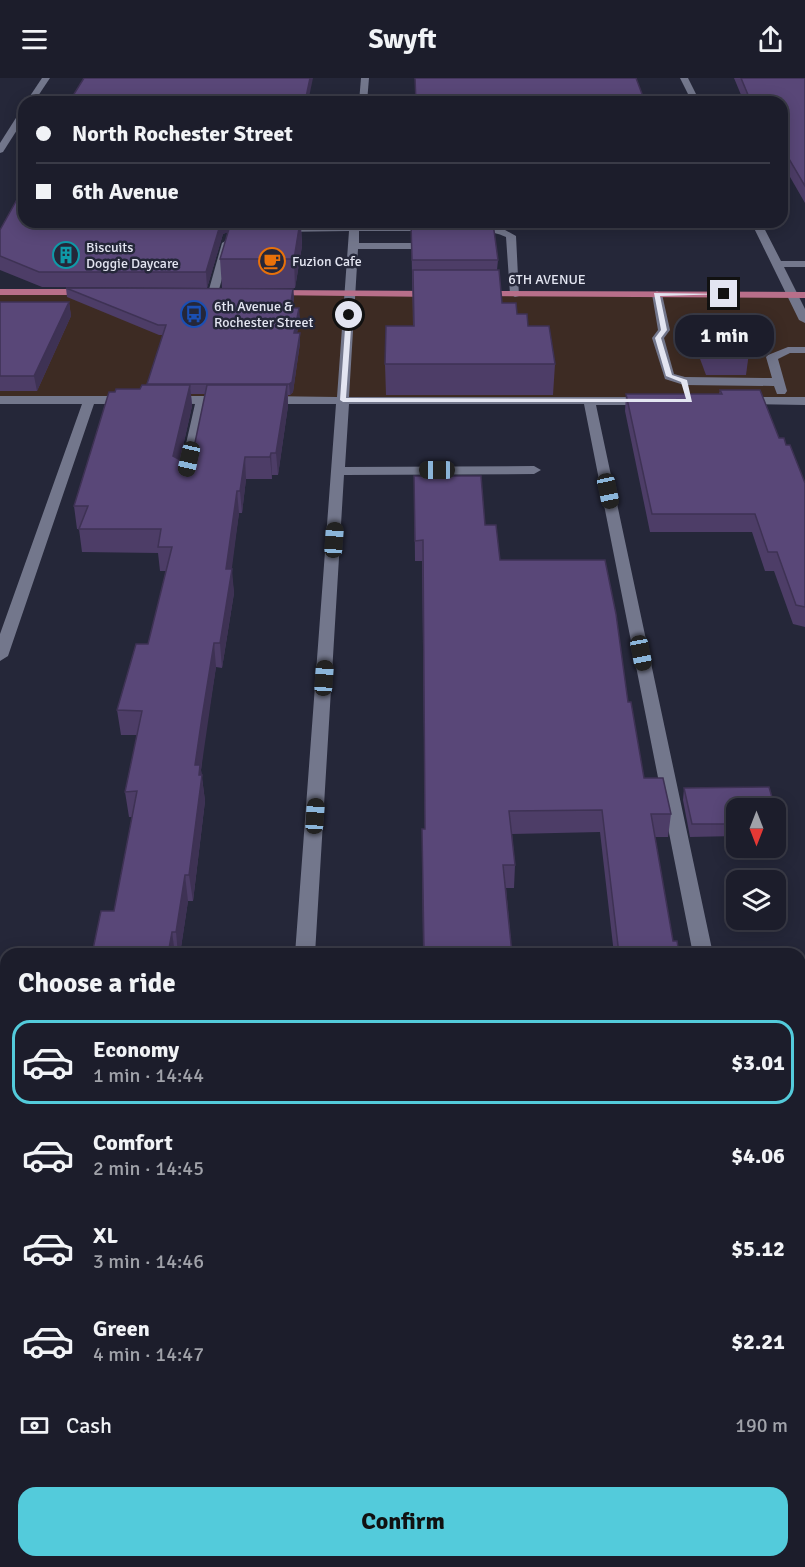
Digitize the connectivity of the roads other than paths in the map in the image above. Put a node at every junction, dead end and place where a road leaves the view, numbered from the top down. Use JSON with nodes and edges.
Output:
{"nodes":[{"id":1,"x":46,"y":78,"type":"edge"},
{"id":2,"x":365,"y":78,"type":"edge"},
{"id":3,"x":684,"y":78,"type":"edge"},
{"id":4,"x":34,"y":96,"type":"edge"},
{"id":5,"x":364,"y":96,"type":"edge"},
{"id":6,"x":693,"y":96,"type":"edge"},
{"id":7,"x":18,"y":122,"type":"edge"},
{"id":8,"x":0,"y":150,"type":"edge"},
{"id":9,"x":286,"y":228,"type":"edge"},
{"id":10,"x":355,"y":228,"type":"edge"},
{"id":11,"x":461,"y":228,"type":"edge"},
{"id":12,"x":759,"y":228,"type":"edge"},
{"id":13,"x":263,"y":229,"type":"edge"},
{"id":14,"x":235,"y":232,"type":"edge"},
{"id":15,"x":353,"y":246,"type":"junction"},
{"id":16,"x":444,"y":246,"type":"edge"},
{"id":17,"x":777,"y":264,"type":"junction"},
{"id":18,"x":805,"y":264,"type":"edge"},
{"id":19,"x":0,"y":292,"type":"edge"},
{"id":20,"x":106,"y":292,"type":"edge"},
{"id":21,"x":212,"y":293,"type":"edge"},
{"id":22,"x":258,"y":293,"type":"edge"},
{"id":23,"x":350,"y":293,"type":"junction"},
{"id":24,"x":444,"y":294,"type":"edge"},
{"id":25,"x":468,"y":294,"type":"edge"},
{"id":26,"x":515,"y":294,"type":"junction"},
{"id":27,"x":657,"y":294,"type":"junction"},
{"id":28,"x":792,"y":295,"type":"junction"},
{"id":29,"x":805,"y":295,"type":"edge"},
{"id":30,"x":805,"y":320,"type":"edge"},
{"id":31,"x":805,"y":350,"type":"edge"},
{"id":32,"x":777,"y":382,"type":"junction"},
{"id":33,"x":0,"y":400,"type":"edge"},
{"id":34,"x":89,"y":400,"type":"junction"},
{"id":35,"x":202,"y":400,"type":"junction"},
{"id":36,"x":343,"y":400,"type":"junction"},
{"id":37,"x":589,"y":400,"type":"junction"},
{"id":38,"x":667,"y":401,"type":"edge"},
{"id":39,"x":725,"y":401,"type":"edge"},
{"id":40,"x":785,"y":401,"type":"junction"},
{"id":41,"x":805,"y":401,"type":"edge"},
{"id":42,"x":534,"y":470,"type":"dead end"},
{"id":43,"x":338,"y":471,"type":"junction"},
{"id":44,"x":184,"y":479,"type":"edge"},
{"id":45,"x":0,"y":656,"type":"edge"},
{"id":46,"x":305,"y":948,"type":"edge"},
{"id":47,"x":702,"y":948,"type":"edge"}],
"edges":[{"from":1,"to":4,"type":"street"},
{"from":2,"to":5,"type":"street"},
{"from":3,"to":6,"type":"street"},
{"from":7,"to":8,"type":"street"},
{"from":9,"to":13,"type":"street"},
{"from":10,"to":15,"type":"street"},
{"from":11,"to":26,"type":"street"},
{"from":12,"to":17,"type":"street"},
{"from":14,"to":21,"type":"street"},
{"from":15,"to":16,"type":"street"},
{"from":15,"to":23,"type":"street"},
{"from":17,"to":18,"type":"street"},
{"from":17,"to":28,"type":"street"},
{"from":19,"to":20,"type":"main road"},
{"from":22,"to":23,"type":"main road"},
{"from":23,"to":24,"type":"main road"},
{"from":23,"to":36,"type":"street"},
{"from":25,"to":26,"type":"main road","name":"6TH AVENUE"},
{"from":26,"to":27,"type":"main road","name":"6TH AVENUE"},
{"from":27,"to":28,"type":"main road","name":"6TH AVENUE"},
{"from":27,"to":32,"type":"street"},
{"from":28,"to":29,"type":"main road","name":"6TH AVENUE"},
{"from":28,"to":30,"type":"street"},
{"from":31,"to":32,"type":"street"},
{"from":32,"to":40,"type":"street"},
{"from":33,"to":34,"type":"street"},
{"from":34,"to":35,"type":"street"},
{"from":34,"to":45,"type":"street"},
{"from":35,"to":36,"type":"street"},
{"from":35,"to":44,"type":"street"},
{"from":36,"to":37,"type":"street"},
{"from":36,"to":43,"type":"street"},
{"from":37,"to":38,"type":"street"},
{"from":37,"to":47,"type":"street"},
{"from":39,"to":40,"type":"street"},
{"from":40,"to":41,"type":"street"},
{"from":42,"to":43,"type":"street"},
{"from":43,"to":46,"type":"street"}]}
